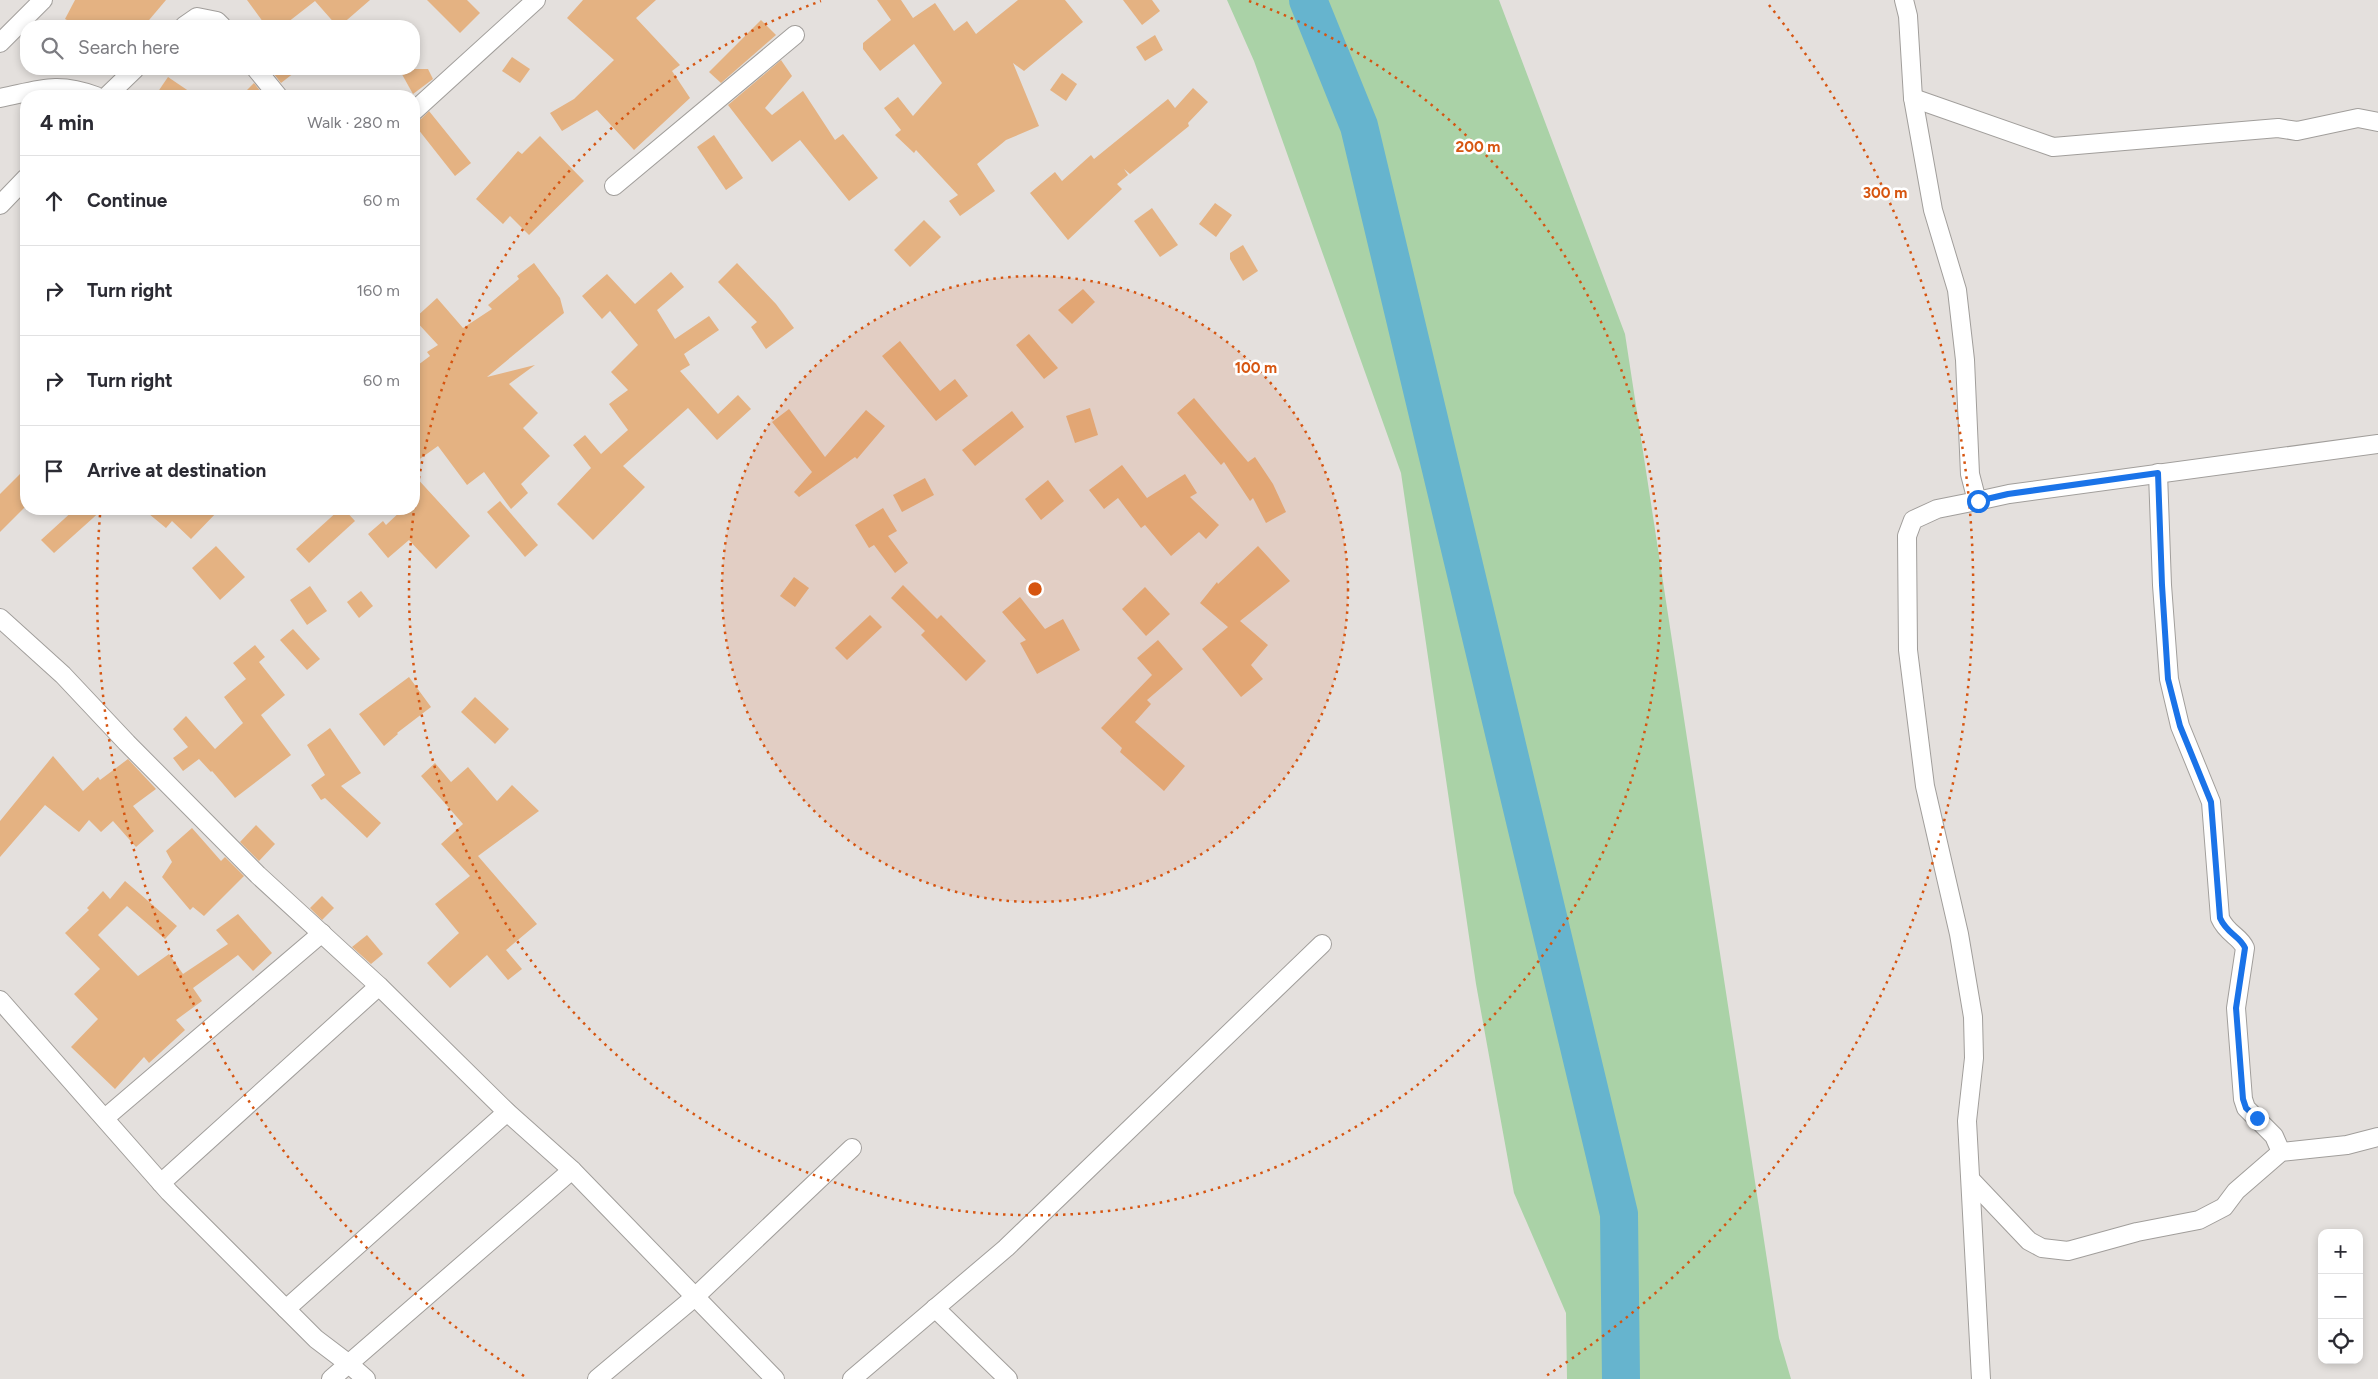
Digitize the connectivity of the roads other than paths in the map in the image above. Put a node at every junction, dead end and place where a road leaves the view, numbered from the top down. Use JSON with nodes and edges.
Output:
{"nodes":[{"id":1,"x":43,"y":0,"type":"edge"},
{"id":2,"x":536,"y":0,"type":"edge"},
{"id":3,"x":1904,"y":0,"type":"edge"},
{"id":4,"x":23,"y":20,"type":"edge"},
{"id":5,"x":193,"y":20,"type":"edge"},
{"id":6,"x":212,"y":20,"type":"edge"},
{"id":7,"x":20,"y":23,"type":"edge"},
{"id":8,"x":795,"y":35,"type":"dead end"},
{"id":9,"x":0,"y":43,"type":"edge"},
{"id":10,"x":128,"y":75,"type":"edge"},
{"id":11,"x":261,"y":75,"type":"edge"},
{"id":12,"x":42,"y":90,"type":"edge"},
{"id":13,"x":80,"y":90,"type":"edge"},
{"id":14,"x":113,"y":90,"type":"edge"},
{"id":15,"x":273,"y":90,"type":"edge"},
{"id":16,"x":20,"y":94,"type":"edge"},
{"id":17,"x":0,"y":98,"type":"edge"},
{"id":18,"x":1912,"y":98,"type":"junction"},
{"id":19,"x":420,"y":106,"type":"edge"},
{"id":20,"x":2378,"y":122,"type":"edge"},
{"id":21,"x":20,"y":184,"type":"edge"},
{"id":22,"x":614,"y":186,"type":"dead end"},
{"id":23,"x":0,"y":205,"type":"edge"},
{"id":24,"x":2378,"y":444,"type":"edge"},
{"id":25,"x":2158,"y":473,"type":"junction"},
{"id":26,"x":1978,"y":501,"type":"junction"},
{"id":27,"x":0,"y":618,"type":"edge"},
{"id":28,"x":322,"y":933,"type":"junction"},
{"id":29,"x":1322,"y":944,"type":"dead end"},
{"id":30,"x":380,"y":986,"type":"junction"},
{"id":31,"x":0,"y":1000,"type":"edge"},
{"id":32,"x":507,"y":1112,"type":"junction"},
{"id":33,"x":105,"y":1118,"type":"junction"},
{"id":34,"x":2378,"y":1137,"type":"edge"},
{"id":35,"x":852,"y":1148,"type":"dead end"},
{"id":36,"x":2281,"y":1152,"type":"junction"},
{"id":37,"x":572,"y":1170,"type":"junction"},
{"id":38,"x":1970,"y":1180,"type":"junction"},
{"id":39,"x":161,"y":1183,"type":"junction"},
{"id":40,"x":696,"y":1296,"type":"junction"},
{"id":41,"x":935,"y":1308,"type":"junction"},
{"id":42,"x":286,"y":1309,"type":"junction"},
{"id":43,"x":349,"y":1364,"type":"junction"},
{"id":44,"x":331,"y":1379,"type":"edge"},
{"id":45,"x":366,"y":1379,"type":"edge"},
{"id":46,"x":597,"y":1379,"type":"edge"},
{"id":47,"x":775,"y":1379,"type":"edge"},
{"id":48,"x":852,"y":1379,"type":"edge"},
{"id":49,"x":1008,"y":1379,"type":"edge"},
{"id":50,"x":1981,"y":1379,"type":"edge"}],
"edges":[{"from":1,"to":4,"type":"street"},
{"from":2,"to":19,"type":"street"},
{"from":3,"to":18,"type":"street"},
{"from":5,"to":6,"type":"street"},
{"from":7,"to":9,"type":"street"},
{"from":8,"to":22,"type":"street"},
{"from":10,"to":14,"type":"street"},
{"from":11,"to":15,"type":"street"},
{"from":12,"to":13,"type":"street"},
{"from":16,"to":17,"type":"street"},
{"from":18,"to":20,"type":"street"},
{"from":18,"to":26,"type":"street"},
{"from":21,"to":23,"type":"street"},
{"from":24,"to":25,"type":"street"},
{"from":25,"to":26,"type":"street"},
{"from":25,"to":36,"type":"street"},
{"from":26,"to":38,"type":"street"},
{"from":27,"to":28,"type":"street"},
{"from":28,"to":30,"type":"street"},
{"from":28,"to":33,"type":"street"},
{"from":29,"to":41,"type":"street"},
{"from":30,"to":32,"type":"street"},
{"from":30,"to":39,"type":"street"},
{"from":31,"to":33,"type":"street"},
{"from":32,"to":37,"type":"street"},
{"from":32,"to":42,"type":"street"},
{"from":33,"to":39,"type":"street"},
{"from":34,"to":36,"type":"street"},
{"from":35,"to":40,"type":"street"},
{"from":36,"to":38,"type":"street"},
{"from":37,"to":40,"type":"street"},
{"from":37,"to":43,"type":"street"},
{"from":38,"to":50,"type":"street"},
{"from":39,"to":42,"type":"street"},
{"from":40,"to":46,"type":"street"},
{"from":40,"to":47,"type":"street"},
{"from":41,"to":48,"type":"street"},
{"from":41,"to":49,"type":"street"},
{"from":42,"to":43,"type":"street"},
{"from":43,"to":44,"type":"street"},
{"from":43,"to":45,"type":"street"}]}
